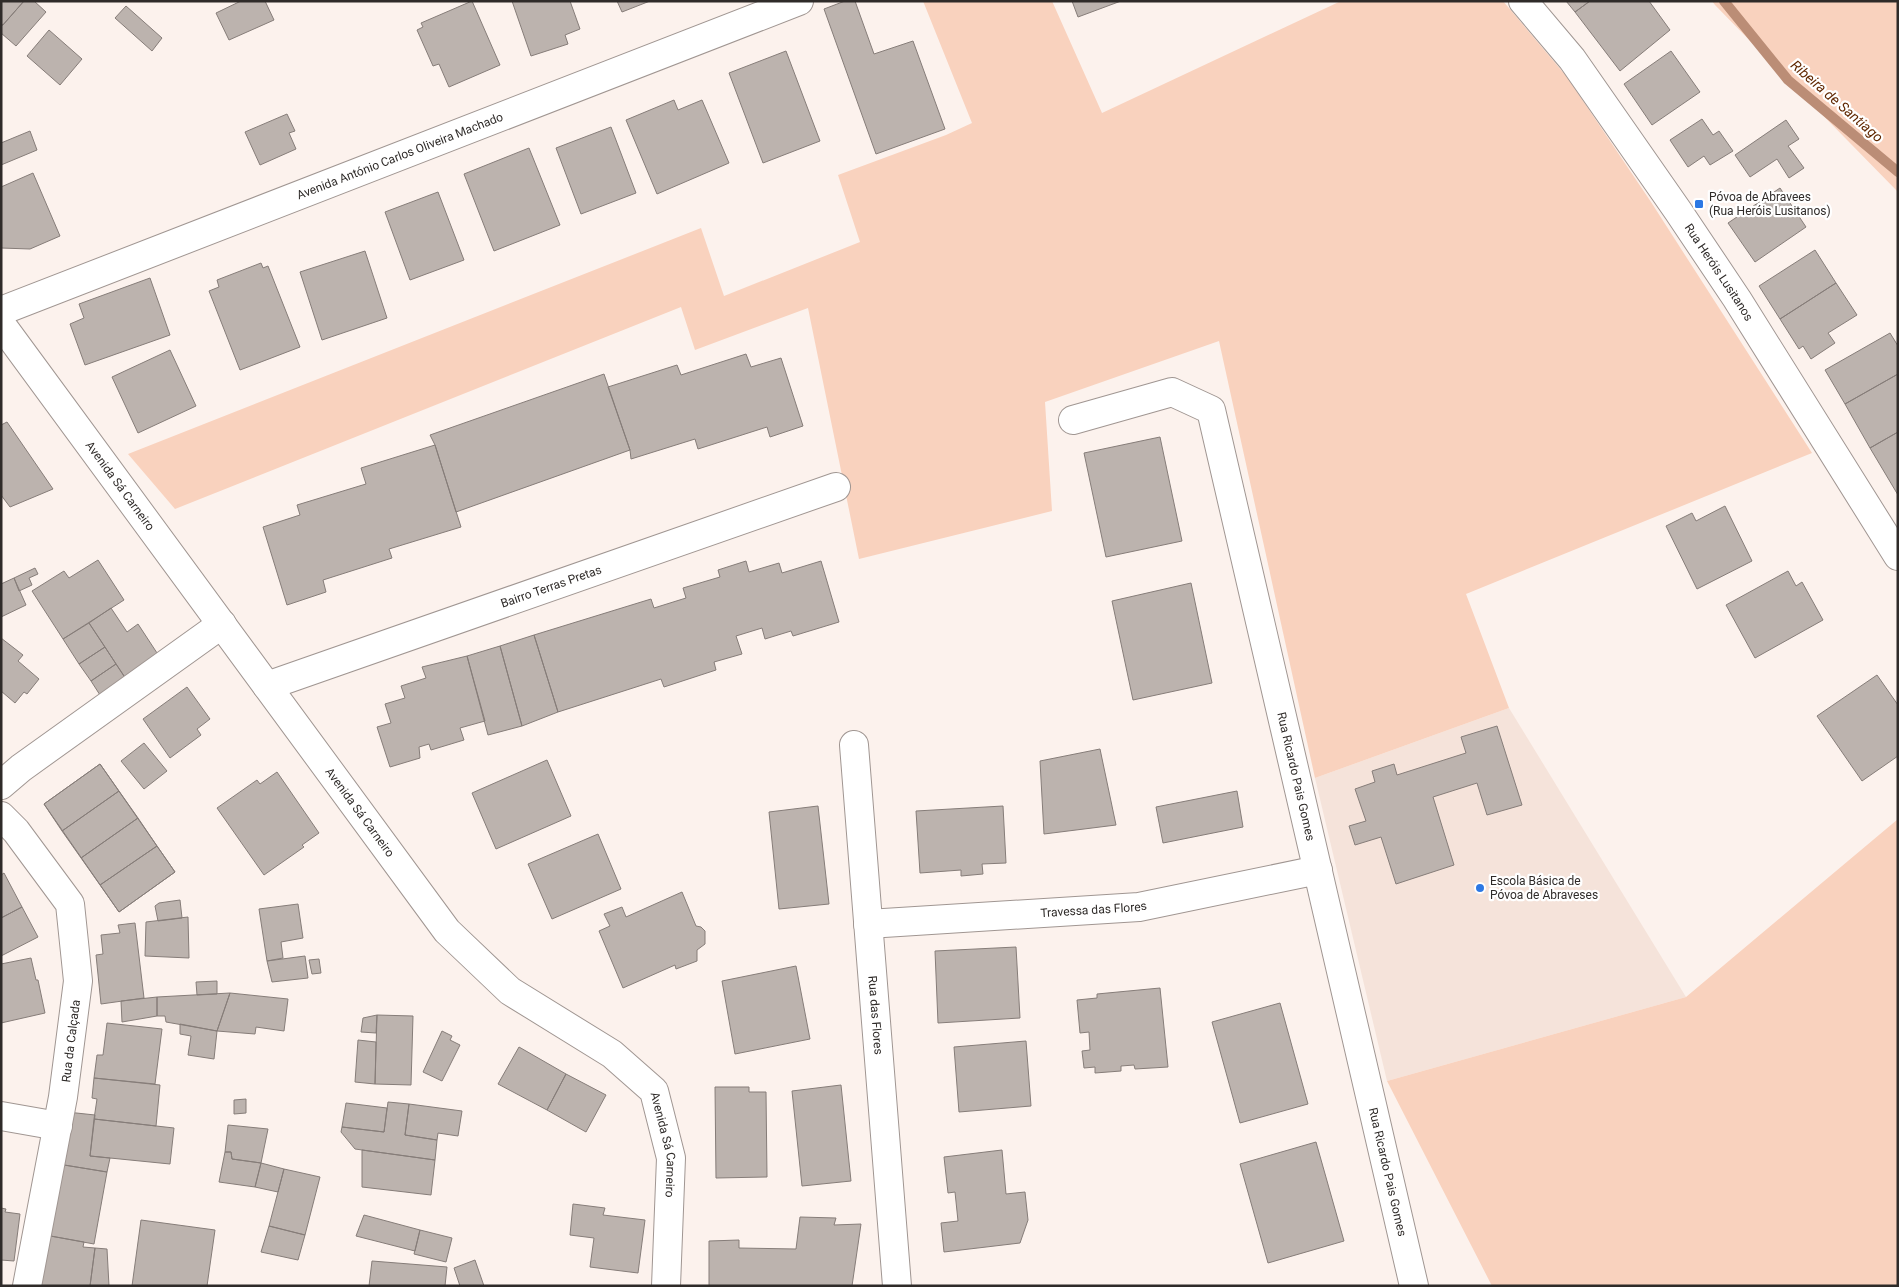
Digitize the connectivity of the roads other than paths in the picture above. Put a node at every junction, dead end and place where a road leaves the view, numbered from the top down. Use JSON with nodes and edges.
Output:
{"nodes":[{"id":1,"x":799,"y":1,"type":"edge"},
{"id":2,"x":1523,"y":1,"type":"edge"},
{"id":3,"x":1,"y":311,"type":"edge"},
{"id":4,"x":5,"y":337,"type":"edge"},
{"id":5,"x":1073,"y":420,"type":"dead end"},
{"id":6,"x":836,"y":487,"type":"dead end"},
{"id":7,"x":1898,"y":556,"type":"edge"},
{"id":8,"x":222,"y":624,"type":"junction"},
{"id":9,"x":267,"y":686,"type":"junction"},
{"id":10,"x":854,"y":745,"type":"dead end"},
{"id":11,"x":1,"y":785,"type":"edge"},
{"id":12,"x":1,"y":816,"type":"edge"},
{"id":13,"x":1318,"y":870,"type":"junction"},
{"id":14,"x":868,"y":924,"type":"junction"},
{"id":15,"x":1,"y":1116,"type":"edge"},
{"id":16,"x":58,"y":1126,"type":"junction"},
{"id":17,"x":27,"y":1286,"type":"edge"},
{"id":18,"x":666,"y":1286,"type":"edge"},
{"id":19,"x":897,"y":1286,"type":"edge"},
{"id":20,"x":1414,"y":1286,"type":"edge"}],
"edges":[{"from":1,"to":3,"type":"street","name":"Avenida António Carlos Oliveira Machado"},
{"from":2,"to":7,"type":"street","name":"Rua Heróis Lusitanos"},
{"from":4,"to":8,"type":"street","name":"Avenida Sá Carneiro"},
{"from":5,"to":13,"type":"street","name":"Rua Ricardo Pais Gomes"},
{"from":6,"to":9,"type":"street","name":"Bairro Terras Pretas"},
{"from":8,"to":9,"type":"street","name":"Avenida Sá Carneiro"},
{"from":8,"to":11,"type":"street"},
{"from":9,"to":18,"type":"street","name":"Avenida Sá Carneiro"},
{"from":10,"to":14,"type":"street","name":"Rua das Flores"},
{"from":12,"to":16,"type":"street","name":"Rua da Calçada"},
{"from":13,"to":14,"type":"street","name":"Travessa das Flores"},
{"from":13,"to":20,"type":"street","name":"Rua Ricardo Pais Gomes"},
{"from":14,"to":19,"type":"street","name":"Rua das Flores"},
{"from":15,"to":16,"type":"street"},
{"from":16,"to":17,"type":"street","name":"Rua da Calçada"}]}
